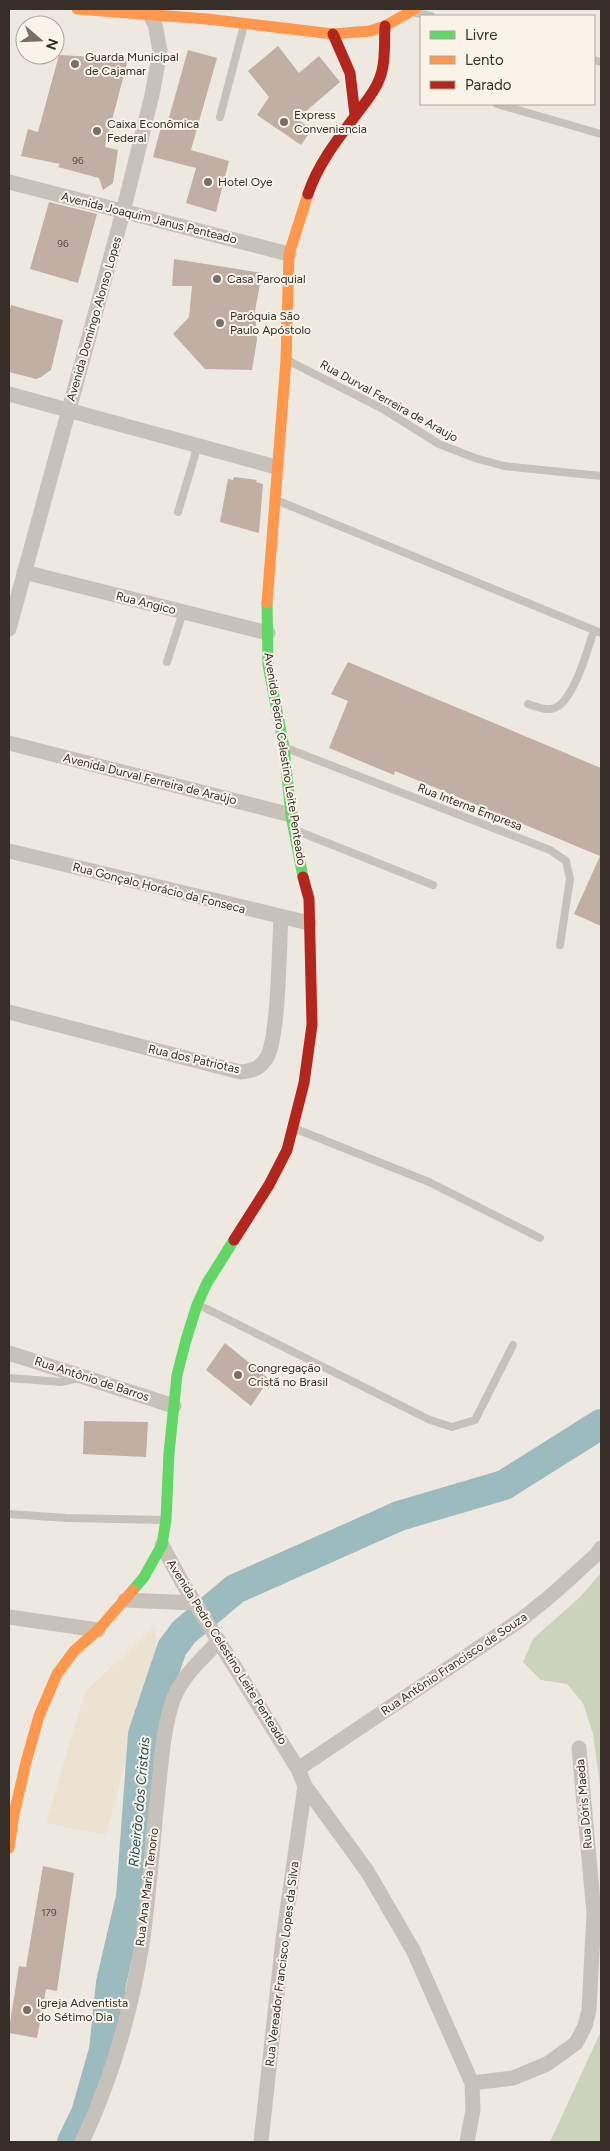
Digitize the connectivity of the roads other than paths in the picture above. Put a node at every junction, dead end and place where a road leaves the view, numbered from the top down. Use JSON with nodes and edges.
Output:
{"nodes":[{"id":1,"x":77,"y":9,"type":"edge"},
{"id":2,"x":191,"y":9,"type":"edge"},
{"id":3,"x":413,"y":10,"type":"edge"},
{"id":4,"x":147,"y":12,"type":"edge"},
{"id":5,"x":427,"y":15,"type":"edge"},
{"id":6,"x":207,"y":19,"type":"junction"},
{"id":7,"x":245,"y":23,"type":"junction"},
{"id":8,"x":384,"y":26,"type":"junction"},
{"id":9,"x":333,"y":34,"type":"junction"},
{"id":10,"x":500,"y":105,"type":"edge"},
{"id":11,"x":355,"y":115,"type":"junction"},
{"id":12,"x":220,"y":117,"type":"dead end"},
{"id":13,"x":601,"y":134,"type":"edge"},
{"id":14,"x":9,"y":182,"type":"edge"},
{"id":15,"x":123,"y":212,"type":"junction"},
{"id":16,"x":289,"y":254,"type":"junction"},
{"id":17,"x":286,"y":360,"type":"junction"},
{"id":18,"x":9,"y":394,"type":"edge"},
{"id":19,"x":68,"y":410,"type":"junction"},
{"id":20,"x":198,"y":445,"type":"junction"},
{"id":21,"x":276,"y":467,"type":"junction"},
{"id":22,"x":601,"y":476,"type":"edge"},
{"id":23,"x":274,"y":499,"type":"junction"},
{"id":24,"x":178,"y":512,"type":"dead end"},
{"id":25,"x":24,"y":572,"type":"junction"},
{"id":26,"x":183,"y":612,"type":"junction"},
{"id":27,"x":9,"y":629,"type":"edge"},
{"id":28,"x":598,"y":632,"type":"edge"},
{"id":29,"x":268,"y":633,"type":"junction"},
{"id":30,"x":167,"y":662,"type":"dead end"},
{"id":31,"x":528,"y":704,"type":"dead end"},
{"id":32,"x":9,"y":743,"type":"edge"},
{"id":33,"x":284,"y":747,"type":"junction"},
{"id":34,"x":292,"y":822,"type":"junction"},
{"id":35,"x":9,"y":851,"type":"edge"},
{"id":36,"x":433,"y":884,"type":"dead end"},
{"id":37,"x":281,"y":918,"type":"junction"},
{"id":38,"x":309,"y":923,"type":"junction"},
{"id":39,"x":560,"y":945,"type":"dead end"},
{"id":40,"x":9,"y":1012,"type":"edge"},
{"id":41,"x":294,"y":1128,"type":"junction"},
{"id":42,"x":540,"y":1238,"type":"dead end"},
{"id":43,"x":197,"y":1305,"type":"junction"},
{"id":44,"x":513,"y":1345,"type":"dead end"},
{"id":45,"x":9,"y":1353,"type":"edge"},
{"id":46,"x":82,"y":1376,"type":"junction"},
{"id":47,"x":9,"y":1378,"type":"edge"},
{"id":48,"x":174,"y":1406,"type":"junction"},
{"id":49,"x":9,"y":1514,"type":"edge"},
{"id":50,"x":166,"y":1520,"type":"junction"},
{"id":51,"x":162,"y":1545,"type":"junction"},
{"id":52,"x":601,"y":1548,"type":"edge"},
{"id":53,"x":126,"y":1600,"type":"junction"},
{"id":54,"x":196,"y":1605,"type":"junction"},
{"id":55,"x":9,"y":1617,"type":"edge"},
{"id":56,"x":98,"y":1630,"type":"junction"},
{"id":57,"x":216,"y":1636,"type":"junction"},
{"id":58,"x":579,"y":1748,"type":"dead end"},
{"id":59,"x":298,"y":1769,"type":"junction"},
{"id":60,"x":305,"y":1786,"type":"junction"},
{"id":61,"x":9,"y":1848,"type":"edge"},
{"id":62,"x":472,"y":2083,"type":"junction"},
{"id":63,"x":82,"y":2142,"type":"edge"},
{"id":64,"x":261,"y":2142,"type":"edge"},
{"id":65,"x":467,"y":2142,"type":"edge"}],
"edges":[{"from":1,"to":4,"type":"street"},
{"from":2,"to":6,"type":"street"},
{"from":3,"to":5,"type":"lane"},
{"from":3,"to":8,"type":"street"},
{"from":4,"to":6,"type":"street"},
{"from":4,"to":15,"type":"street","name":"Avenida Domingo Alonso Lopes"},
{"from":6,"to":7,"type":"street"},
{"from":7,"to":9,"type":"street"},
{"from":7,"to":12,"type":"lane"},
{"from":8,"to":9,"type":"street"},
{"from":8,"to":11,"type":"street","name":"Avenida Pedro Celestino Leite Penteado"},
{"from":9,"to":11,"type":"street"},
{"from":10,"to":13,"type":"lane"},
{"from":11,"to":16,"type":"street","name":"Avenida Pedro Celestino Leite Penteado"},
{"from":14,"to":15,"type":"street","name":"Avenida Joaquim Janus Penteado"},
{"from":15,"to":16,"type":"street","name":"Avenida Joaquim Janus Penteado"},
{"from":15,"to":19,"type":"street","name":"Avenida Domingo Alonso Lopes"},
{"from":16,"to":17,"type":"street","name":"Avenida Pedro Celestino Leite Penteado"},
{"from":17,"to":21,"type":"street","name":"Avenida Pedro Celestino Leite Penteado"},
{"from":17,"to":22,"type":"lane","name":"Rua Durval Ferreira de Araujo"},
{"from":18,"to":19,"type":"street"},
{"from":19,"to":20,"type":"street"},
{"from":19,"to":25,"type":"street","name":"Avenida Domingo Alonso Lopes"},
{"from":20,"to":21,"type":"street"},
{"from":20,"to":24,"type":"lane"},
{"from":21,"to":23,"type":"street","name":"Avenida Pedro Celestino Leite Penteado"},
{"from":23,"to":28,"type":"lane"},
{"from":23,"to":29,"type":"street","name":"Avenida Pedro Celestino Leite Penteado"},
{"from":25,"to":26,"type":"street","name":"Rua Angico"},
{"from":25,"to":27,"type":"street","name":"Avenida Domingo Alonso Lopes"},
{"from":26,"to":29,"type":"street","name":"Rua Angico"},
{"from":26,"to":30,"type":"lane"},
{"from":28,"to":31,"type":"lane"},
{"from":29,"to":33,"type":"street","name":"Avenida Pedro Celestino Leite Penteado"},
{"from":32,"to":34,"type":"street","name":"Avenida Durval Ferreira de Araújo"},
{"from":33,"to":34,"type":"street","name":"Avenida Pedro Celestino Leite Penteado"},
{"from":33,"to":39,"type":"lane","name":"Rua Interna Empresa"},
{"from":34,"to":36,"type":"lane"},
{"from":34,"to":38,"type":"street","name":"Avenida Pedro Celestino Leite Penteado"},
{"from":35,"to":37,"type":"street","name":"Rua Gonçalo Horácio da Fonseca"},
{"from":37,"to":38,"type":"street","name":"Rua Gonçalo Horácio da Fonseca"},
{"from":37,"to":40,"type":"street","name":"Rua dos Patriotas"},
{"from":38,"to":41,"type":"street","name":"Avenida Pedro Celestino Leite Penteado"},
{"from":41,"to":42,"type":"lane"},
{"from":41,"to":43,"type":"street","name":"Avenida Pedro Celestino Leite Penteado"},
{"from":43,"to":44,"type":"lane"},
{"from":43,"to":48,"type":"street","name":"Avenida Pedro Celestino Leite Penteado"},
{"from":45,"to":46,"type":"street","name":"Rua Antônio de Barros"},
{"from":46,"to":47,"type":"lane"},
{"from":46,"to":48,"type":"street","name":"Rua Antônio de Barros"},
{"from":48,"to":50,"type":"street","name":"Avenida Pedro Celestino Leite Penteado"},
{"from":49,"to":50,"type":"lane"},
{"from":50,"to":51,"type":"street","name":"Avenida Pedro Celestino Leite Penteado"},
{"from":51,"to":53,"type":"street"},
{"from":51,"to":54,"type":"street","name":"Avenida Pedro Celestino Leite Penteado"},
{"from":52,"to":59,"type":"street","name":"Rua Antônio Francisco de Souza"},
{"from":53,"to":54,"type":"street"},
{"from":53,"to":56,"type":"street"},
{"from":54,"to":57,"type":"street","name":"Avenida Pedro Celestino Leite Penteado"},
{"from":55,"to":56,"type":"street"},
{"from":56,"to":61,"type":"street"},
{"from":57,"to":59,"type":"street","name":"Avenida Pedro Celestino Leite Penteado"},
{"from":57,"to":63,"type":"street","name":"Rua Ana Maria Tenorio"},
{"from":58,"to":62,"type":"street","name":"Rua Dóris Maeda"},
{"from":59,"to":60,"type":"street","name":"Avenida Pedro Celestino Leite Penteado"},
{"from":60,"to":62,"type":"street","name":"Avenida Pedro Celestino Leite Penteado"},
{"from":60,"to":64,"type":"street","name":"Rua Vereador Francisco Lopes da Silva"},
{"from":62,"to":65,"type":"street","name":"Avenida Pedro Celestino Leite Penteado"}]}
